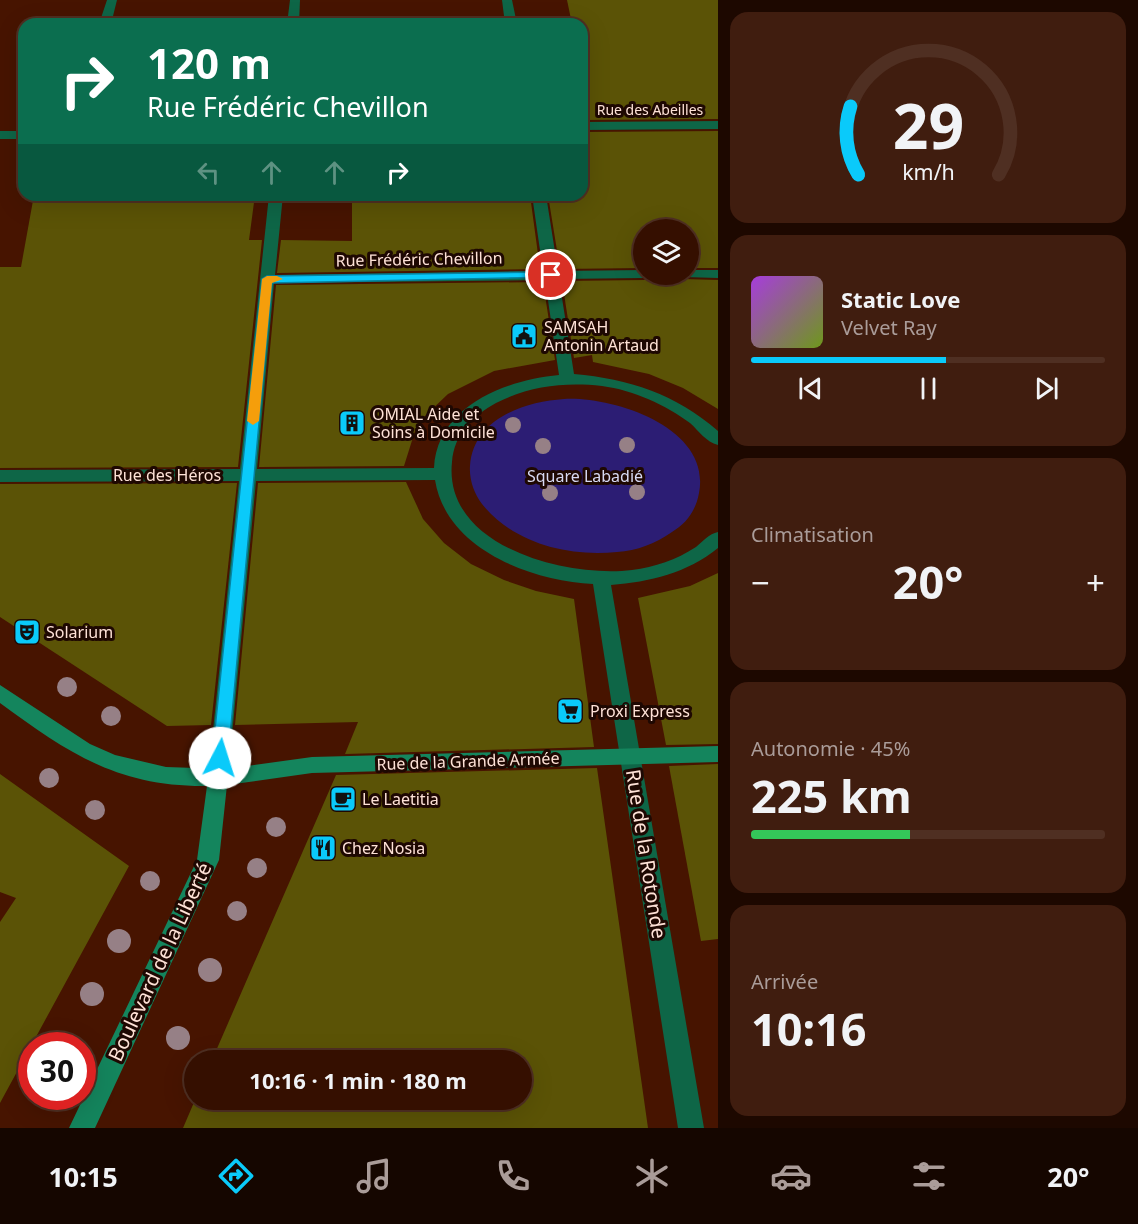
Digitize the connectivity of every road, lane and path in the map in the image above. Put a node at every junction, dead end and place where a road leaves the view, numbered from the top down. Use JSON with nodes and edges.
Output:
{"nodes":[{"id":1,"x":112,"y":0,"type":"edge"},
{"id":2,"x":295,"y":0,"type":"edge"},
{"id":3,"x":507,"y":0,"type":"edge"},
{"id":4,"x":107,"y":18,"type":"edge"},
{"id":5,"x":294,"y":18,"type":"edge"},
{"id":6,"x":510,"y":18,"type":"edge"},
{"id":7,"x":718,"y":125,"type":"edge"},
{"id":8,"x":588,"y":126,"type":"edge"},
{"id":9,"x":0,"y":135,"type":"edge"},
{"id":10,"x":18,"y":135,"type":"edge"},
{"id":11,"x":275,"y":201,"type":"edge"},
{"id":12,"x":540,"y":201,"type":"edge"},
{"id":13,"x":633,"y":274,"type":"edge"},
{"id":14,"x":699,"y":274,"type":"edge"},
{"id":15,"x":718,"y":274,"type":"edge"},
{"id":16,"x":551,"y":275,"type":"junction"},
{"id":17,"x":267,"y":279,"type":"junction"},
{"id":18,"x":567,"y":379,"type":"junction"},
{"id":19,"x":718,"y":440,"type":"edge"},
{"id":20,"x":442,"y":474,"type":"junction"},
{"id":21,"x":248,"y":475,"type":"junction"},
{"id":22,"x":0,"y":476,"type":"edge"},
{"id":23,"x":718,"y":538,"type":"edge"},
{"id":24,"x":601,"y":579,"type":"junction"},
{"id":25,"x":0,"y":693,"type":"edge"},
{"id":26,"x":718,"y":754,"type":"edge"},
{"id":27,"x":630,"y":756,"type":"junction"},
{"id":28,"x":218,"y":778,"type":"junction"},
{"id":29,"x":82,"y":1128,"type":"edge"},
{"id":30,"x":691,"y":1128,"type":"edge"}],
"edges":[{"from":1,"to":4,"type":"street"},
{"from":2,"to":5,"type":"street"},
{"from":3,"to":6,"type":"street"},
{"from":7,"to":8,"type":"street","name":"Rue des Abeilles"},
{"from":9,"to":10,"type":"street"},
{"from":11,"to":17,"type":"street"},
{"from":12,"to":16,"type":"street"},
{"from":13,"to":16,"type":"street","name":"Rue Frédéric Chevillon"},
{"from":14,"to":15,"type":"street"},
{"from":16,"to":17,"type":"street","name":"Rue Frédéric Chevillon"},
{"from":16,"to":18,"type":"street"},
{"from":17,"to":21,"type":"street"},
{"from":18,"to":19,"type":"street"},
{"from":18,"to":20,"type":"street"},
{"from":20,"to":21,"type":"street","name":"Rue des Héros"},
{"from":20,"to":24,"type":"street"},
{"from":21,"to":22,"type":"street","name":"Rue des Héros"},
{"from":21,"to":28,"type":"street"},
{"from":23,"to":24,"type":"street"},
{"from":24,"to":27,"type":"street","name":"Rue de la Rotonde"},
{"from":25,"to":28,"type":"main road"},
{"from":26,"to":27,"type":"main road","name":"Rue de la Grande Armée"},
{"from":27,"to":28,"type":"main road","name":"Rue de la Grande Armée"},
{"from":27,"to":30,"type":"street","name":"Rue de la Rotonde"},
{"from":28,"to":29,"type":"main road","name":"Boulevard de la Liberté"}]}
